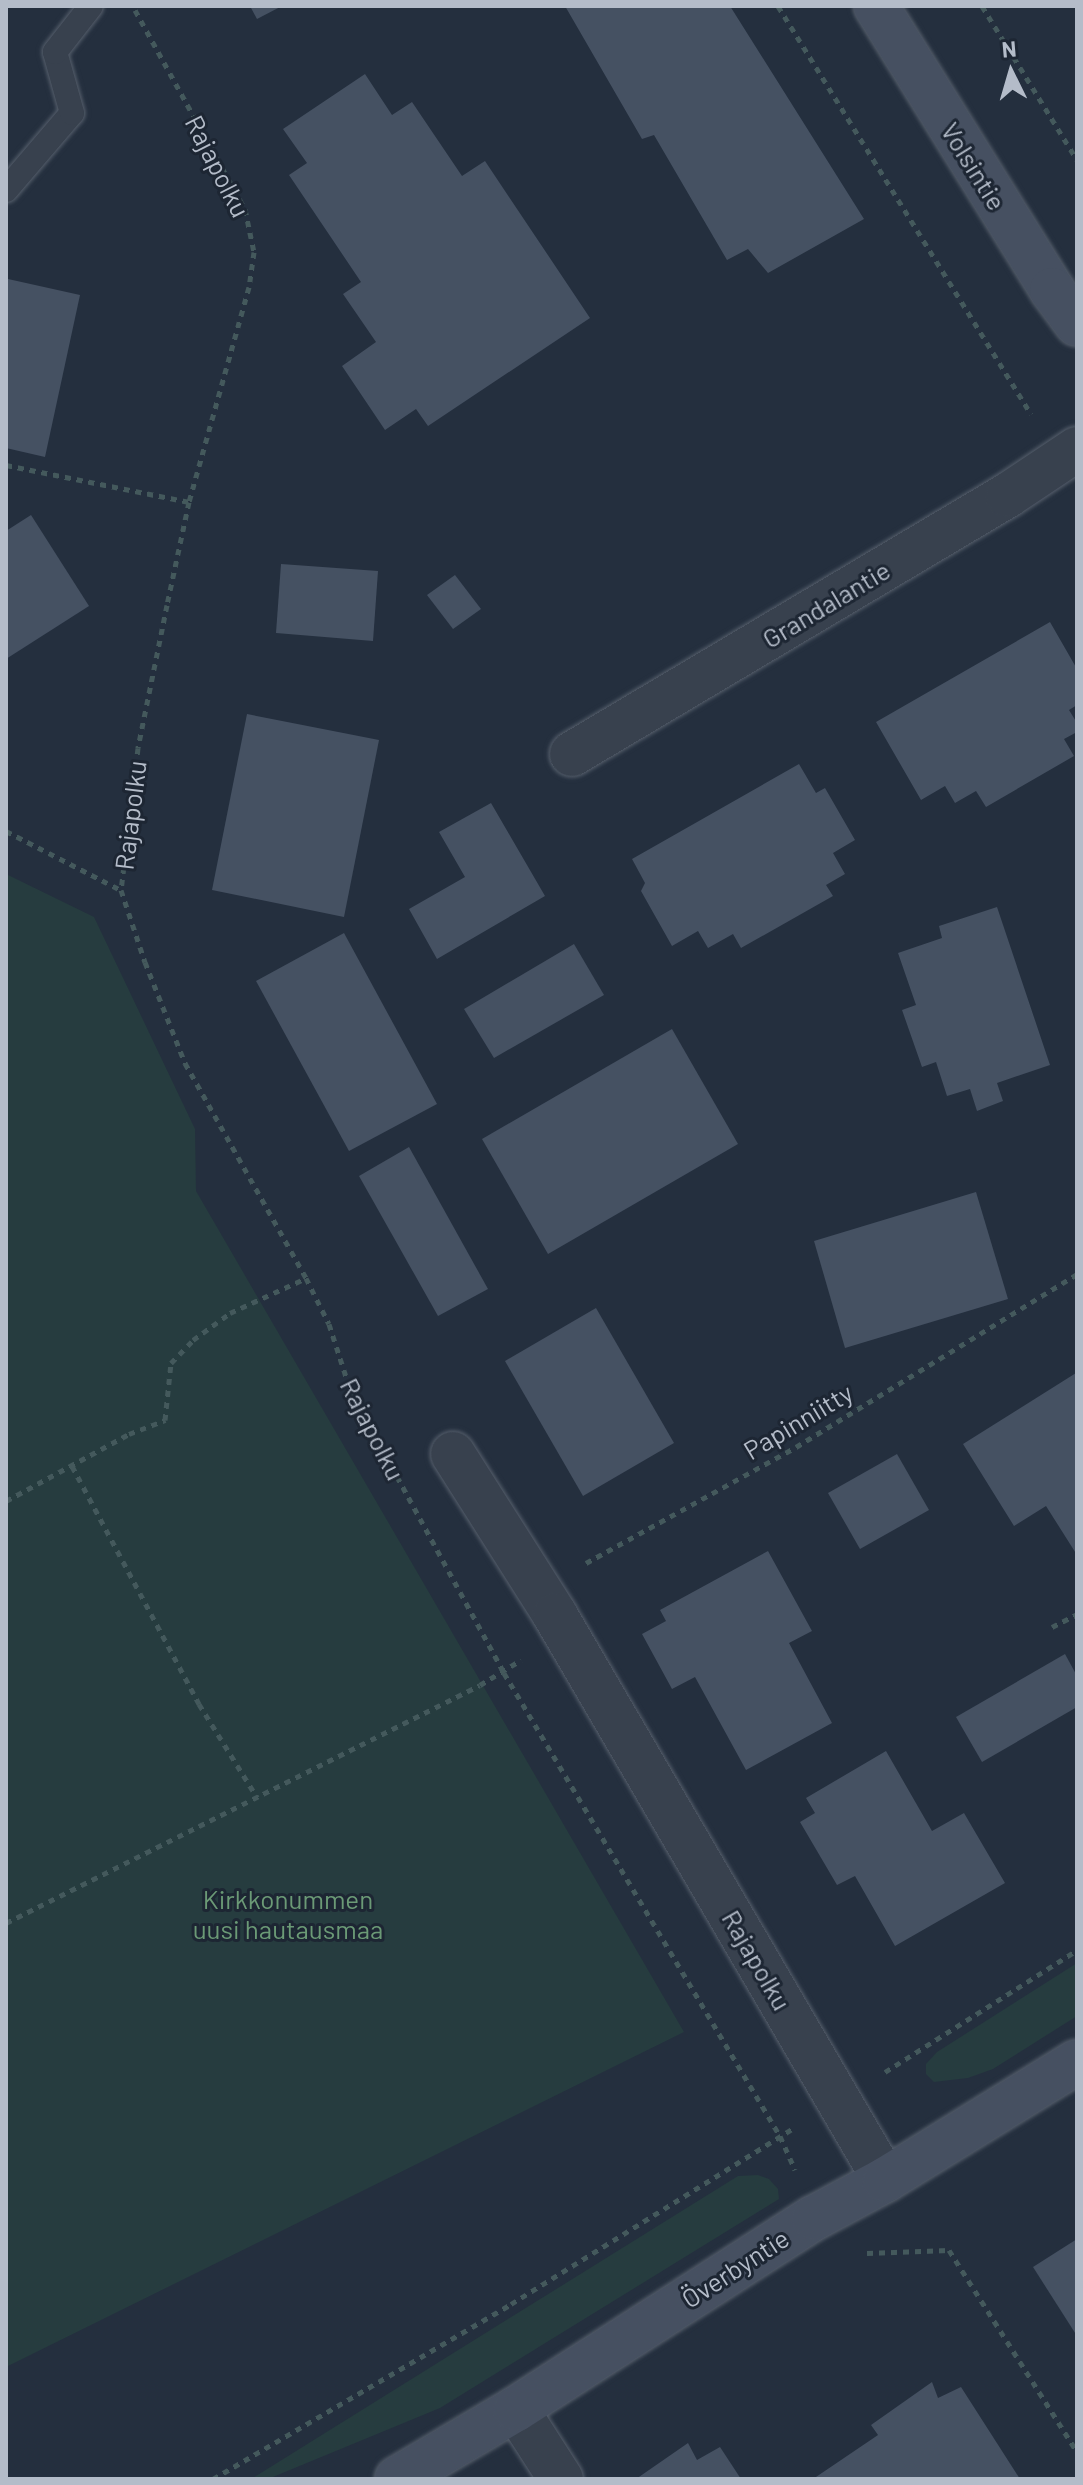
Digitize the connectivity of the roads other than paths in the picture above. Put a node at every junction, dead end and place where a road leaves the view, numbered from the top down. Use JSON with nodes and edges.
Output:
{"nodes":[{"id":1,"x":91,"y":6,"type":"edge"},
{"id":2,"x":876,"y":6,"type":"edge"},
{"id":3,"x":6,"y":190,"type":"edge"},
{"id":4,"x":1077,"y":324,"type":"edge"},
{"id":5,"x":1074,"y":451,"type":"edge"},
{"id":6,"x":572,"y":754,"type":"dead end"},
{"id":7,"x":453,"y":1454,"type":"dead end"},
{"id":8,"x":1077,"y":2062,"type":"edge"},
{"id":9,"x":885,"y":2180,"type":"junction"},
{"id":10,"x":516,"y":2409,"type":"junction"},
{"id":11,"x":397,"y":2479,"type":"edge"},
{"id":12,"x":561,"y":2479,"type":"edge"}],
"edges":[{"from":1,"to":3,"type":"lane"},
{"from":2,"to":4,"type":"street","name":"Volsintie"},
{"from":5,"to":6,"type":"street","name":"Grandalantie"},
{"from":7,"to":9,"type":"street","name":"Rajapolku"},
{"from":8,"to":9,"type":"street","name":"Överbyntie"},
{"from":9,"to":10,"type":"street","name":"Överbyntie"},
{"from":10,"to":11,"type":"street","name":"Överbyntie"},
{"from":10,"to":12,"type":"street"}]}
